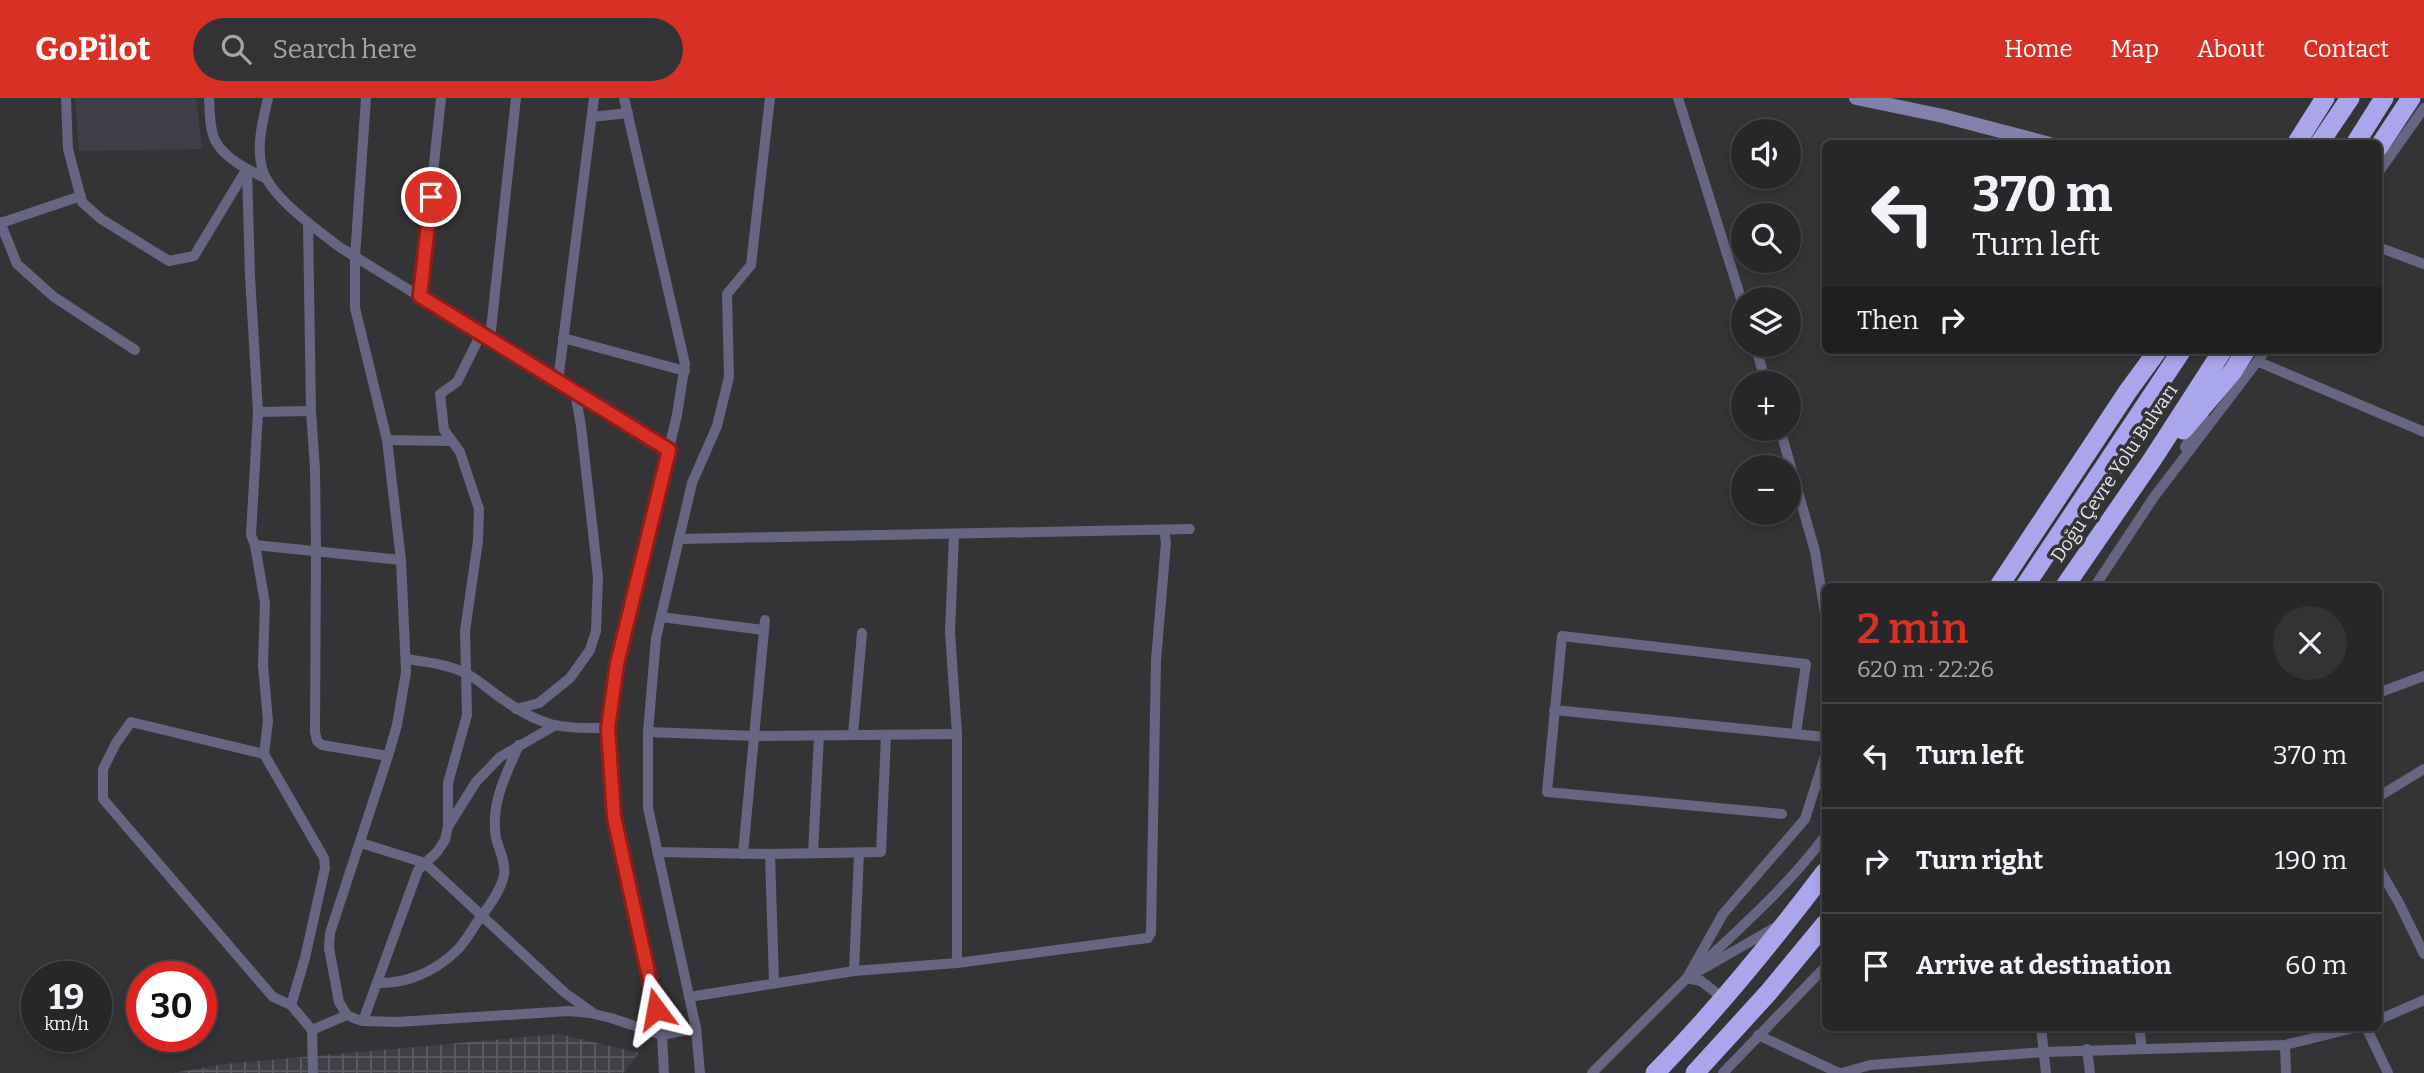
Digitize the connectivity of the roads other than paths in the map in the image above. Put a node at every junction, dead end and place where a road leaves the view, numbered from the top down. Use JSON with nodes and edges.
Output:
{"nodes":[{"id":1,"x":66,"y":98,"type":"edge"},
{"id":2,"x":209,"y":98,"type":"edge"},
{"id":3,"x":268,"y":98,"type":"edge"},
{"id":4,"x":366,"y":98,"type":"edge"},
{"id":5,"x":441,"y":98,"type":"edge"},
{"id":6,"x":516,"y":98,"type":"edge"},
{"id":7,"x":594,"y":98,"type":"edge"},
{"id":8,"x":624,"y":98,"type":"edge"},
{"id":9,"x":770,"y":98,"type":"edge"},
{"id":10,"x":1678,"y":98,"type":"edge"},
{"id":11,"x":1856,"y":98,"type":"edge"},
{"id":12,"x":2325,"y":98,"type":"edge"},
{"id":13,"x":2350,"y":98,"type":"edge"},
{"id":14,"x":2384,"y":98,"type":"edge"},
{"id":15,"x":2410,"y":98,"type":"edge"},
{"id":16,"x":2424,"y":108,"type":"edge"},
{"id":17,"x":628,"y":113,"type":"junction"},
{"id":18,"x":592,"y":117,"type":"junction"},
{"id":19,"x":2035,"y":140,"type":"edge"},
{"id":20,"x":2299,"y":140,"type":"edge"},
{"id":21,"x":2322,"y":140,"type":"edge"},
{"id":22,"x":2358,"y":140,"type":"edge"},
{"id":23,"x":2382,"y":142,"type":"edge"},
{"id":24,"x":2382,"y":167,"type":"edge"},
{"id":25,"x":247,"y":169,"type":"junction"},
{"id":26,"x":265,"y":178,"type":"junction"},
{"id":27,"x":81,"y":196,"type":"junction"},
{"id":28,"x":0,"y":222,"type":"edge"},
{"id":29,"x":308,"y":223,"type":"junction"},
{"id":30,"x":2382,"y":248,"type":"edge"},
{"id":31,"x":355,"y":257,"type":"junction"},
{"id":32,"x":2424,"y":264,"type":"edge"},
{"id":33,"x":1737,"y":287,"type":"edge"},
{"id":34,"x":420,"y":296,"type":"junction"},
{"id":35,"x":486,"y":337,"type":"junction"},
{"id":36,"x":563,"y":338,"type":"junction"},
{"id":37,"x":135,"y":350,"type":"dead end"},
{"id":38,"x":2155,"y":354,"type":"edge"},
{"id":39,"x":2179,"y":354,"type":"edge"},
{"id":40,"x":2220,"y":354,"type":"edge"},
{"id":41,"x":2253,"y":356,"type":"edge"},
{"id":42,"x":2233,"y":371,"type":"junction"},
{"id":43,"x":685,"y":372,"type":"junction"},
{"id":44,"x":558,"y":381,"type":"junction"},
{"id":45,"x":575,"y":392,"type":"junction"},
{"id":46,"x":311,"y":411,"type":"junction"},
{"id":47,"x":258,"y":412,"type":"junction"},
{"id":48,"x":2424,"y":432,"type":"edge"},
{"id":49,"x":387,"y":440,"type":"junction"},
{"id":50,"x":452,"y":441,"type":"junction"},
{"id":51,"x":1783,"y":441,"type":"edge"},
{"id":52,"x":669,"y":450,"type":"junction"},
{"id":53,"x":2152,"y":460,"type":"junction"},
{"id":54,"x":2154,"y":497,"type":"junction"},
{"id":55,"x":1190,"y":529,"type":"dead end"},
{"id":56,"x":1164,"y":530,"type":"junction"},
{"id":57,"x":954,"y":534,"type":"junction"},
{"id":58,"x":679,"y":539,"type":"junction"},
{"id":59,"x":255,"y":545,"type":"junction"},
{"id":60,"x":316,"y":550,"type":"junction"},
{"id":61,"x":401,"y":560,"type":"junction"},
{"id":62,"x":2001,"y":583,"type":"edge"},
{"id":63,"x":2027,"y":583,"type":"edge"},
{"id":64,"x":2067,"y":583,"type":"edge"},
{"id":65,"x":2097,"y":583,"type":"edge"},
{"id":66,"x":1822,"y":595,"type":"edge"},
{"id":67,"x":661,"y":617,"type":"junction"},
{"id":68,"x":862,"y":632,"type":"dead end"},
{"id":69,"x":406,"y":659,"type":"junction"},
{"id":70,"x":466,"y":673,"type":"junction"},
{"id":71,"x":2424,"y":676,"type":"edge"},
{"id":72,"x":2382,"y":691,"type":"edge"},
{"id":73,"x":516,"y":709,"type":"junction"},
{"id":74,"x":1554,"y":710,"type":"junction"},
{"id":75,"x":554,"y":726,"type":"junction"},
{"id":76,"x":608,"y":728,"type":"junction"},
{"id":77,"x":648,"y":732,"type":"junction"},
{"id":78,"x":1796,"y":733,"type":"junction"},
{"id":79,"x":957,"y":734,"type":"junction"},
{"id":80,"x":853,"y":735,"type":"junction"},
{"id":81,"x":886,"y":735,"type":"junction"},
{"id":82,"x":755,"y":736,"type":"junction"},
{"id":83,"x":819,"y":736,"type":"junction"},
{"id":84,"x":1822,"y":737,"type":"edge"},
{"id":85,"x":519,"y":745,"type":"junction"},
{"id":86,"x":264,"y":754,"type":"junction"},
{"id":87,"x":388,"y":756,"type":"junction"},
{"id":88,"x":1822,"y":765,"type":"edge"},
{"id":89,"x":2424,"y":769,"type":"edge"},
{"id":90,"x":2382,"y":794,"type":"edge"},
{"id":91,"x":1783,"y":814,"type":"dead end"},
{"id":92,"x":448,"y":826,"type":"junction"},
{"id":93,"x":1822,"y":840,"type":"edge"},
{"id":94,"x":361,"y":843,"type":"junction"},
{"id":95,"x":657,"y":852,"type":"junction"},
{"id":96,"x":813,"y":853,"type":"junction"},
{"id":97,"x":859,"y":853,"type":"junction"},
{"id":98,"x":743,"y":854,"type":"junction"},
{"id":99,"x":769,"y":854,"type":"junction"},
{"id":100,"x":425,"y":863,"type":"junction"},
{"id":101,"x":2382,"y":874,"type":"edge"},
{"id":102,"x":1822,"y":876,"type":"edge"},
{"id":103,"x":482,"y":916,"type":"junction"},
{"id":104,"x":1789,"y":920,"type":"junction"},
{"id":105,"x":1822,"y":928,"type":"edge"},
{"id":106,"x":2424,"y":954,"type":"edge"},
{"id":107,"x":957,"y":963,"type":"junction"},
{"id":108,"x":855,"y":971,"type":"junction"},
{"id":109,"x":1822,"y":974,"type":"edge"},
{"id":110,"x":1687,"y":978,"type":"junction"},
{"id":111,"x":774,"y":982,"type":"junction"},
{"id":112,"x":377,"y":983,"type":"junction"},
{"id":113,"x":689,"y":997,"type":"junction"},
{"id":114,"x":1723,"y":998,"type":"junction"},
{"id":115,"x":2424,"y":1000,"type":"edge"},
{"id":116,"x":291,"y":1005,"type":"junction"},
{"id":117,"x":594,"y":1013,"type":"junction"},
{"id":118,"x":347,"y":1015,"type":"junction"},
{"id":119,"x":2382,"y":1018,"type":"edge"},
{"id":120,"x":363,"y":1021,"type":"junction"},
{"id":121,"x":696,"y":1028,"type":"junction"},
{"id":122,"x":312,"y":1030,"type":"junction"},
{"id":123,"x":2042,"y":1031,"type":"edge"},
{"id":124,"x":2140,"y":1031,"type":"edge"},
{"id":125,"x":2342,"y":1031,"type":"edge"},
{"id":126,"x":2367,"y":1031,"type":"edge"},
{"id":127,"x":662,"y":1035,"type":"junction"},
{"id":128,"x":1758,"y":1035,"type":"junction"},
{"id":129,"x":2286,"y":1045,"type":"junction"},
{"id":130,"x":2142,"y":1048,"type":"junction"},
{"id":131,"x":2087,"y":1049,"type":"junction"},
{"id":132,"x":2045,"y":1052,"type":"junction"},
{"id":133,"x":313,"y":1073,"type":"edge"},
{"id":134,"x":664,"y":1073,"type":"edge"},
{"id":135,"x":700,"y":1073,"type":"edge"},
{"id":136,"x":1592,"y":1073,"type":"edge"},
{"id":137,"x":1655,"y":1073,"type":"edge"},
{"id":138,"x":1695,"y":1073,"type":"edge"},
{"id":139,"x":1723,"y":1073,"type":"edge"},
{"id":140,"x":1840,"y":1073,"type":"edge"},
{"id":141,"x":2046,"y":1073,"type":"edge"},
{"id":142,"x":2090,"y":1073,"type":"edge"},
{"id":143,"x":2286,"y":1073,"type":"edge"},
{"id":144,"x":2388,"y":1073,"type":"edge"}],
"edges":[{"from":1,"to":27,"type":"street"},
{"from":2,"to":25,"type":"street"},
{"from":3,"to":26,"type":"street"},
{"from":4,"to":31,"type":"street"},
{"from":5,"to":34,"type":"street"},
{"from":6,"to":35,"type":"street"},
{"from":7,"to":18,"type":"street"},
{"from":8,"to":17,"type":"street"},
{"from":9,"to":58,"type":"street"},
{"from":10,"to":33,"type":"street"},
{"from":11,"to":19,"type":"main road"},
{"from":12,"to":20,"type":"highway"},
{"from":13,"to":21,"type":"highway"},
{"from":14,"to":22,"type":"highway"},
{"from":15,"to":23,"type":"highway"},
{"from":16,"to":24,"type":"street"},
{"from":17,"to":18,"type":"street"},
{"from":17,"to":43,"type":"street"},
{"from":18,"to":36,"type":"street"},
{"from":25,"to":26,"type":"street"},
{"from":25,"to":27,"type":"street"},
{"from":25,"to":47,"type":"street"},
{"from":26,"to":29,"type":"street"},
{"from":27,"to":28,"type":"street"},
{"from":28,"to":37,"type":"street"},
{"from":29,"to":31,"type":"street"},
{"from":29,"to":46,"type":"street"},
{"from":30,"to":32,"type":"street"},
{"from":31,"to":34,"type":"street"},
{"from":31,"to":49,"type":"street"},
{"from":34,"to":35,"type":"street"},
{"from":35,"to":44,"type":"street"},
{"from":35,"to":50,"type":"street"},
{"from":36,"to":43,"type":"street"},
{"from":36,"to":44,"type":"street"},
{"from":38,"to":62,"type":"highway"},
{"from":39,"to":63,"type":"highway","name":"Doğu Çevre Yolu Bulvarı"},
{"from":40,"to":53,"type":"highway","name":"Doğu Çevre Yolu Bulvarı"},
{"from":41,"to":42,"type":"highway"},
{"from":41,"to":48,"type":"street"},
{"from":41,"to":54,"type":"street"},
{"from":42,"to":53,"type":"highway"},
{"from":42,"to":54,"type":"street"},
{"from":43,"to":52,"type":"street"},
{"from":44,"to":45,"type":"street"},
{"from":45,"to":52,"type":"street"},
{"from":45,"to":73,"type":"street"},
{"from":46,"to":47,"type":"street"},
{"from":46,"to":60,"type":"street"},
{"from":47,"to":59,"type":"street"},
{"from":49,"to":50,"type":"street"},
{"from":49,"to":61,"type":"street"},
{"from":50,"to":70,"type":"street"},
{"from":51,"to":66,"type":"street"},
{"from":52,"to":76,"type":"street"},
{"from":53,"to":64,"type":"highway","name":"Doğu Çevre Yolu Bulvarı"},
{"from":54,"to":65,"type":"street"},
{"from":55,"to":56,"type":"street"},
{"from":56,"to":57,"type":"street"},
{"from":56,"to":107,"type":"street"},
{"from":57,"to":58,"type":"street"},
{"from":57,"to":79,"type":"street"},
{"from":58,"to":67,"type":"street"},
{"from":59,"to":60,"type":"street"},
{"from":59,"to":86,"type":"street"},
{"from":60,"to":61,"type":"street"},
{"from":60,"to":87,"type":"street"},
{"from":61,"to":69,"type":"street"},
{"from":67,"to":77,"type":"street"},
{"from":67,"to":82,"type":"street"},
{"from":68,"to":80,"type":"street"},
{"from":69,"to":70,"type":"street"},
{"from":69,"to":87,"type":"street"},
{"from":70,"to":73,"type":"street"},
{"from":70,"to":92,"type":"street"},
{"from":71,"to":72,"type":"street"},
{"from":73,"to":75,"type":"street"},
{"from":74,"to":78,"type":"street"},
{"from":74,"to":78,"type":"street"},
{"from":74,"to":91,"type":"street"},
{"from":75,"to":76,"type":"street"},
{"from":75,"to":85,"type":"street"},
{"from":76,"to":127,"type":"street"},
{"from":77,"to":82,"type":"street"},
{"from":77,"to":95,"type":"street"},
{"from":78,"to":84,"type":"street"},
{"from":79,"to":81,"type":"street"},
{"from":79,"to":107,"type":"street"},
{"from":80,"to":81,"type":"street"},
{"from":80,"to":83,"type":"street"},
{"from":81,"to":97,"type":"street"},
{"from":82,"to":83,"type":"street"},
{"from":82,"to":98,"type":"street"},
{"from":83,"to":96,"type":"street"},
{"from":85,"to":92,"type":"street"},
{"from":85,"to":103,"type":"street"},
{"from":86,"to":116,"type":"street"},
{"from":86,"to":116,"type":"street"},
{"from":87,"to":94,"type":"street"},
{"from":88,"to":110,"type":"street"},
{"from":89,"to":90,"type":"street"},
{"from":92,"to":100,"type":"street"},
{"from":93,"to":110,"type":"street"},
{"from":94,"to":100,"type":"street"},
{"from":94,"to":118,"type":"street"},
{"from":95,"to":98,"type":"street"},
{"from":95,"to":113,"type":"street"},
{"from":96,"to":97,"type":"street"},
{"from":96,"to":99,"type":"street"},
{"from":97,"to":108,"type":"street"},
{"from":98,"to":99,"type":"street"},
{"from":99,"to":111,"type":"street"},
{"from":100,"to":103,"type":"street"},
{"from":100,"to":112,"type":"street"},
{"from":101,"to":106,"type":"street"},
{"from":102,"to":104,"type":"highway"},
{"from":103,"to":112,"type":"street"},
{"from":103,"to":117,"type":"street"},
{"from":104,"to":110,"type":"street"},
{"from":104,"to":114,"type":"highway"},
{"from":105,"to":138,"type":"highway"},
{"from":107,"to":108,"type":"street"},
{"from":108,"to":111,"type":"street"},
{"from":109,"to":128,"type":"street"},
{"from":110,"to":114,"type":"street"},
{"from":110,"to":136,"type":"street"},
{"from":111,"to":113,"type":"street"},
{"from":112,"to":120,"type":"street"},
{"from":113,"to":121,"type":"street"},
{"from":114,"to":137,"type":"highway"},
{"from":115,"to":119,"type":"street"},
{"from":116,"to":122,"type":"street"},
{"from":117,"to":120,"type":"street"},
{"from":117,"to":127,"type":"street"},
{"from":118,"to":120,"type":"street"},
{"from":118,"to":122,"type":"street"},
{"from":121,"to":127,"type":"street"},
{"from":121,"to":135,"type":"street"},
{"from":122,"to":133,"type":"street"},
{"from":123,"to":132,"type":"street"},
{"from":124,"to":130,"type":"street"},
{"from":125,"to":129,"type":"street"},
{"from":126,"to":144,"type":"street"},
{"from":127,"to":134,"type":"street"},
{"from":128,"to":139,"type":"street"},
{"from":128,"to":140,"type":"street"},
{"from":129,"to":130,"type":"street"},
{"from":129,"to":143,"type":"street"},
{"from":130,"to":131,"type":"street"},
{"from":131,"to":132,"type":"street"},
{"from":131,"to":142,"type":"street"},
{"from":132,"to":140,"type":"street"},
{"from":132,"to":141,"type":"street"}]}
